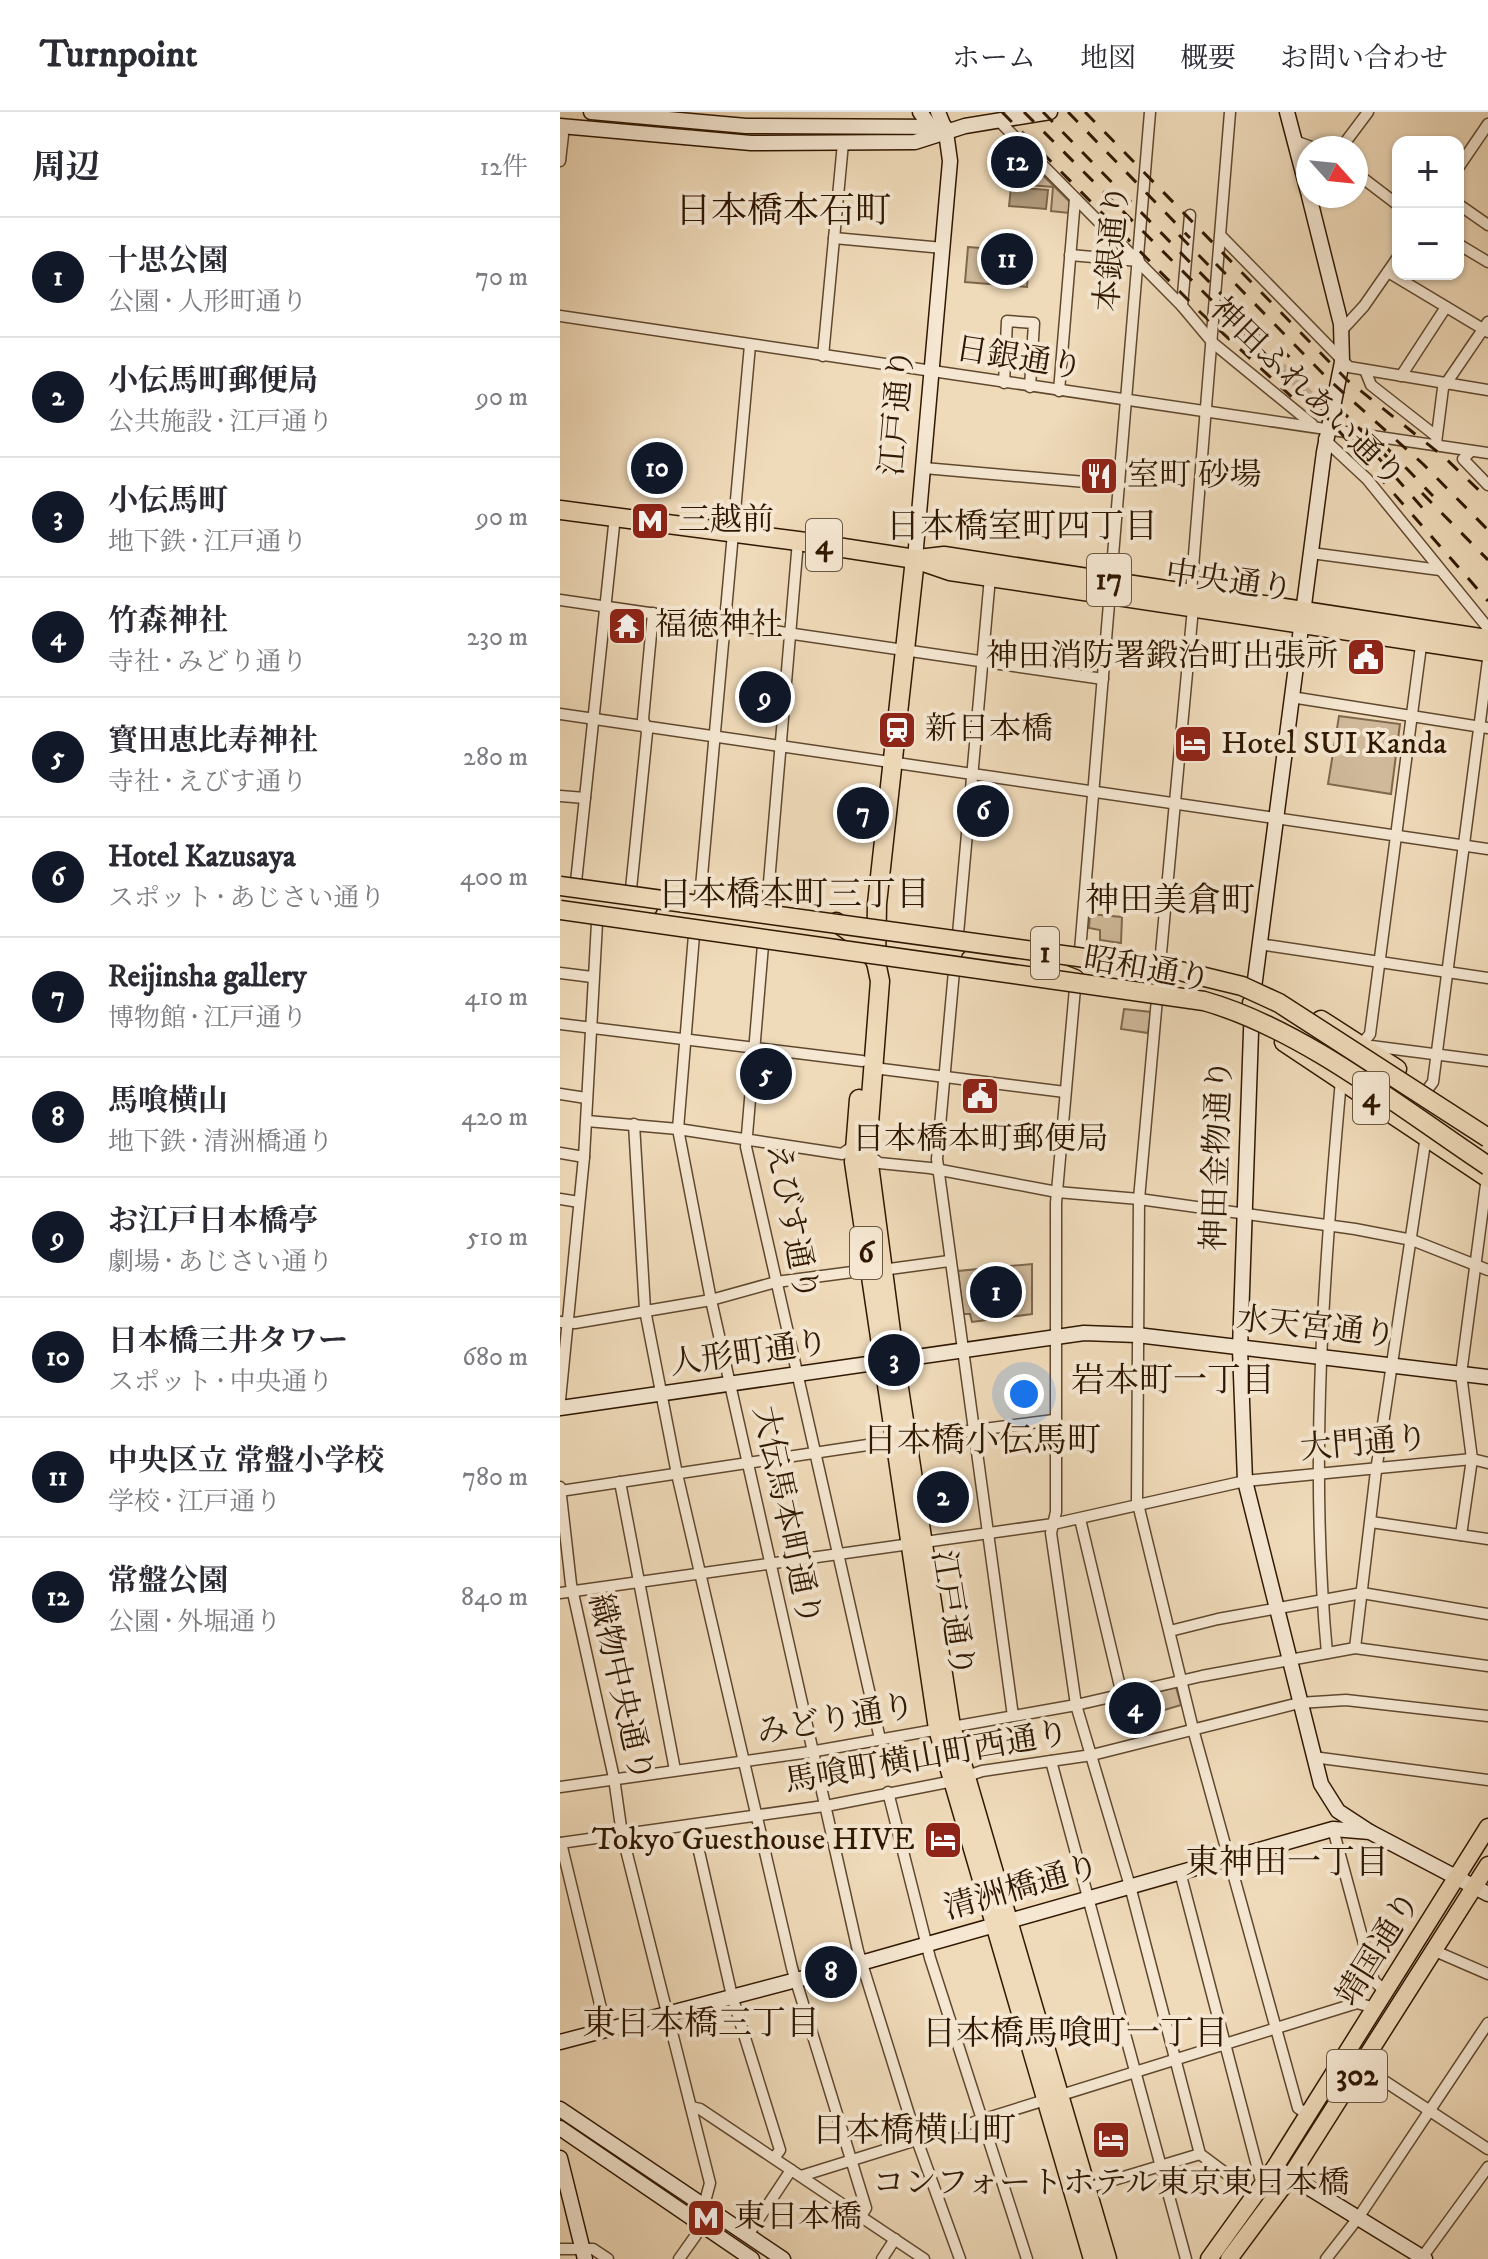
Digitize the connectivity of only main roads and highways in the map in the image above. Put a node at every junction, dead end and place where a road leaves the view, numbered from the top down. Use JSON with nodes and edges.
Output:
{"nodes":[{"id":1,"x":560,"y":510,"type":"edge"},
{"id":2,"x":915,"y":559,"type":"junction"},
{"id":3,"x":1111,"y":587,"type":"junction"},
{"id":4,"x":1423,"y":635,"type":"junction"},
{"id":5,"x":1488,"y":639,"type":"edge"},
{"id":6,"x":1488,"y":652,"type":"edge"},
{"id":7,"x":565,"y":883,"type":"edge"},
{"id":8,"x":631,"y":889,"type":"joint"},
{"id":9,"x":560,"y":896,"type":"edge"},
{"id":10,"x":698,"y":905,"type":"junction"},
{"id":11,"x":560,"y":910,"type":"edge"},
{"id":12,"x":823,"y":915,"type":"junction"},
{"id":13,"x":560,"y":918,"type":"edge"},
{"id":14,"x":877,"y":921,"type":"junction"},
{"id":15,"x":627,"y":927,"type":"junction"},
{"id":16,"x":1124,"y":958,"type":"junction"},
{"id":17,"x":876,"y":962,"type":"junction"},
{"id":18,"x":1049,"y":969,"type":"junction"},
{"id":19,"x":949,"y":970,"type":"junction"},
{"id":20,"x":1076,"y":980,"type":"junction"},
{"id":21,"x":1108,"y":993,"type":"junction"},
{"id":22,"x":1252,"y":1003,"type":"road end"},
{"id":23,"x":1324,"y":1022,"type":"junction"},
{"id":24,"x":1321,"y":1066,"type":"junction"},
{"id":25,"x":1388,"y":1099,"type":"junction"},
{"id":26,"x":1431,"y":1109,"type":"junction"},
{"id":27,"x":1488,"y":1130,"type":"edge"},
{"id":28,"x":1488,"y":1138,"type":"edge"},
{"id":29,"x":1488,"y":1152,"type":"edge"},
{"id":30,"x":1488,"y":1166,"type":"edge"},
{"id":31,"x":1488,"y":1177,"type":"edge"},
{"id":32,"x":1488,"y":1827,"type":"edge"},
{"id":33,"x":1488,"y":1865,"type":"edge"},
{"id":34,"x":1482,"y":1890,"type":"edge"},
{"id":35,"x":1052,"y":2098,"type":"junction"},
{"id":36,"x":1093,"y":2259,"type":"edge"},
{"id":37,"x":1107,"y":2259,"type":"edge"},
{"id":38,"x":1209,"y":2259,"type":"edge"},
{"id":39,"x":1229,"y":2259,"type":"edge"}],
"edges":[{"from":1,"to":2,"type":"highway","name":"中央通り","number":"4"},
{"from":2,"to":3,"type":"highway","name":"中央通り","number":"17"},
{"from":2,"to":3,"type":"highway","name":"中央通り","number":"17"},
{"from":2,"to":14,"type":"highway","name":"江戸通り"},
{"from":3,"to":4,"type":"highway","name":"中央通り","number":"17"},
{"from":4,"to":5,"type":"highway","name":"中央通り","number":"17"},
{"from":4,"to":6,"type":"highway","name":"中央通り","number":"17"},
{"from":7,"to":8,"type":"main road"},
{"from":7,"to":28,"type":"highway","number":"1","bridge":true},
{"from":8,"to":10,"type":"highway"},
{"from":9,"to":10,"type":"highway"},
{"from":10,"to":12,"type":"main road","name":"昭和通り"},
{"from":10,"to":15,"type":"highway"},
{"from":11,"to":25,"type":"highway","number":"1","bridge":true},
{"from":12,"to":14,"type":"main road","name":"昭和通り"},
{"from":12,"to":17,"type":"highway"},
{"from":13,"to":15,"type":"main road","name":"昭和通り"},
{"from":14,"to":16,"type":"highway","name":"昭和通り","number":"4"},
{"from":14,"to":17,"type":"highway","name":"江戸通り"},
{"from":14,"to":19,"type":"highway"},
{"from":15,"to":17,"type":"main road","name":"昭和通り"},
{"from":16,"to":18,"type":"highway"},
{"from":16,"to":23,"type":"highway","name":"昭和通り","number":"4"},
{"from":17,"to":19,"type":"highway","name":"昭和通り","number":"4"},
{"from":17,"to":35,"type":"highway","name":"江戸通り","number":"6"},
{"from":18,"to":20,"type":"highway"},
{"from":18,"to":21,"type":"highway"},
{"from":19,"to":20,"type":"highway","name":"昭和通り","number":"4"},
{"from":20,"to":21,"type":"highway","name":"昭和通り","number":"4"},
{"from":20,"to":25,"type":"highway","bridge":true},
{"from":21,"to":24,"type":"highway","name":"昭和通り","number":"4"},
{"from":22,"to":24,"type":"highway"},
{"from":23,"to":26,"type":"highway","name":"昭和通り","number":"4"},
{"from":23,"to":26,"type":"highway"},
{"from":24,"to":31,"type":"highway","name":"昭和通り","number":"4"},
{"from":25,"to":30,"type":"highway","number":"1","bridge":true},
{"from":26,"to":27,"type":"highway","name":"昭和通り","number":"4"},
{"from":26,"to":29,"type":"highway"},
{"from":32,"to":38,"type":"main road","name":"靖国通り","number":"302"},
{"from":33,"to":34,"type":"main road","name":"靖国通り","number":"302"},
{"from":34,"to":39,"type":"main road","name":"靖国通り","number":"302"},
{"from":35,"to":36,"type":"highway","name":"江戸通り","number":"6"},
{"from":35,"to":37,"type":"highway","name":"江戸通り","number":"6"}]}
